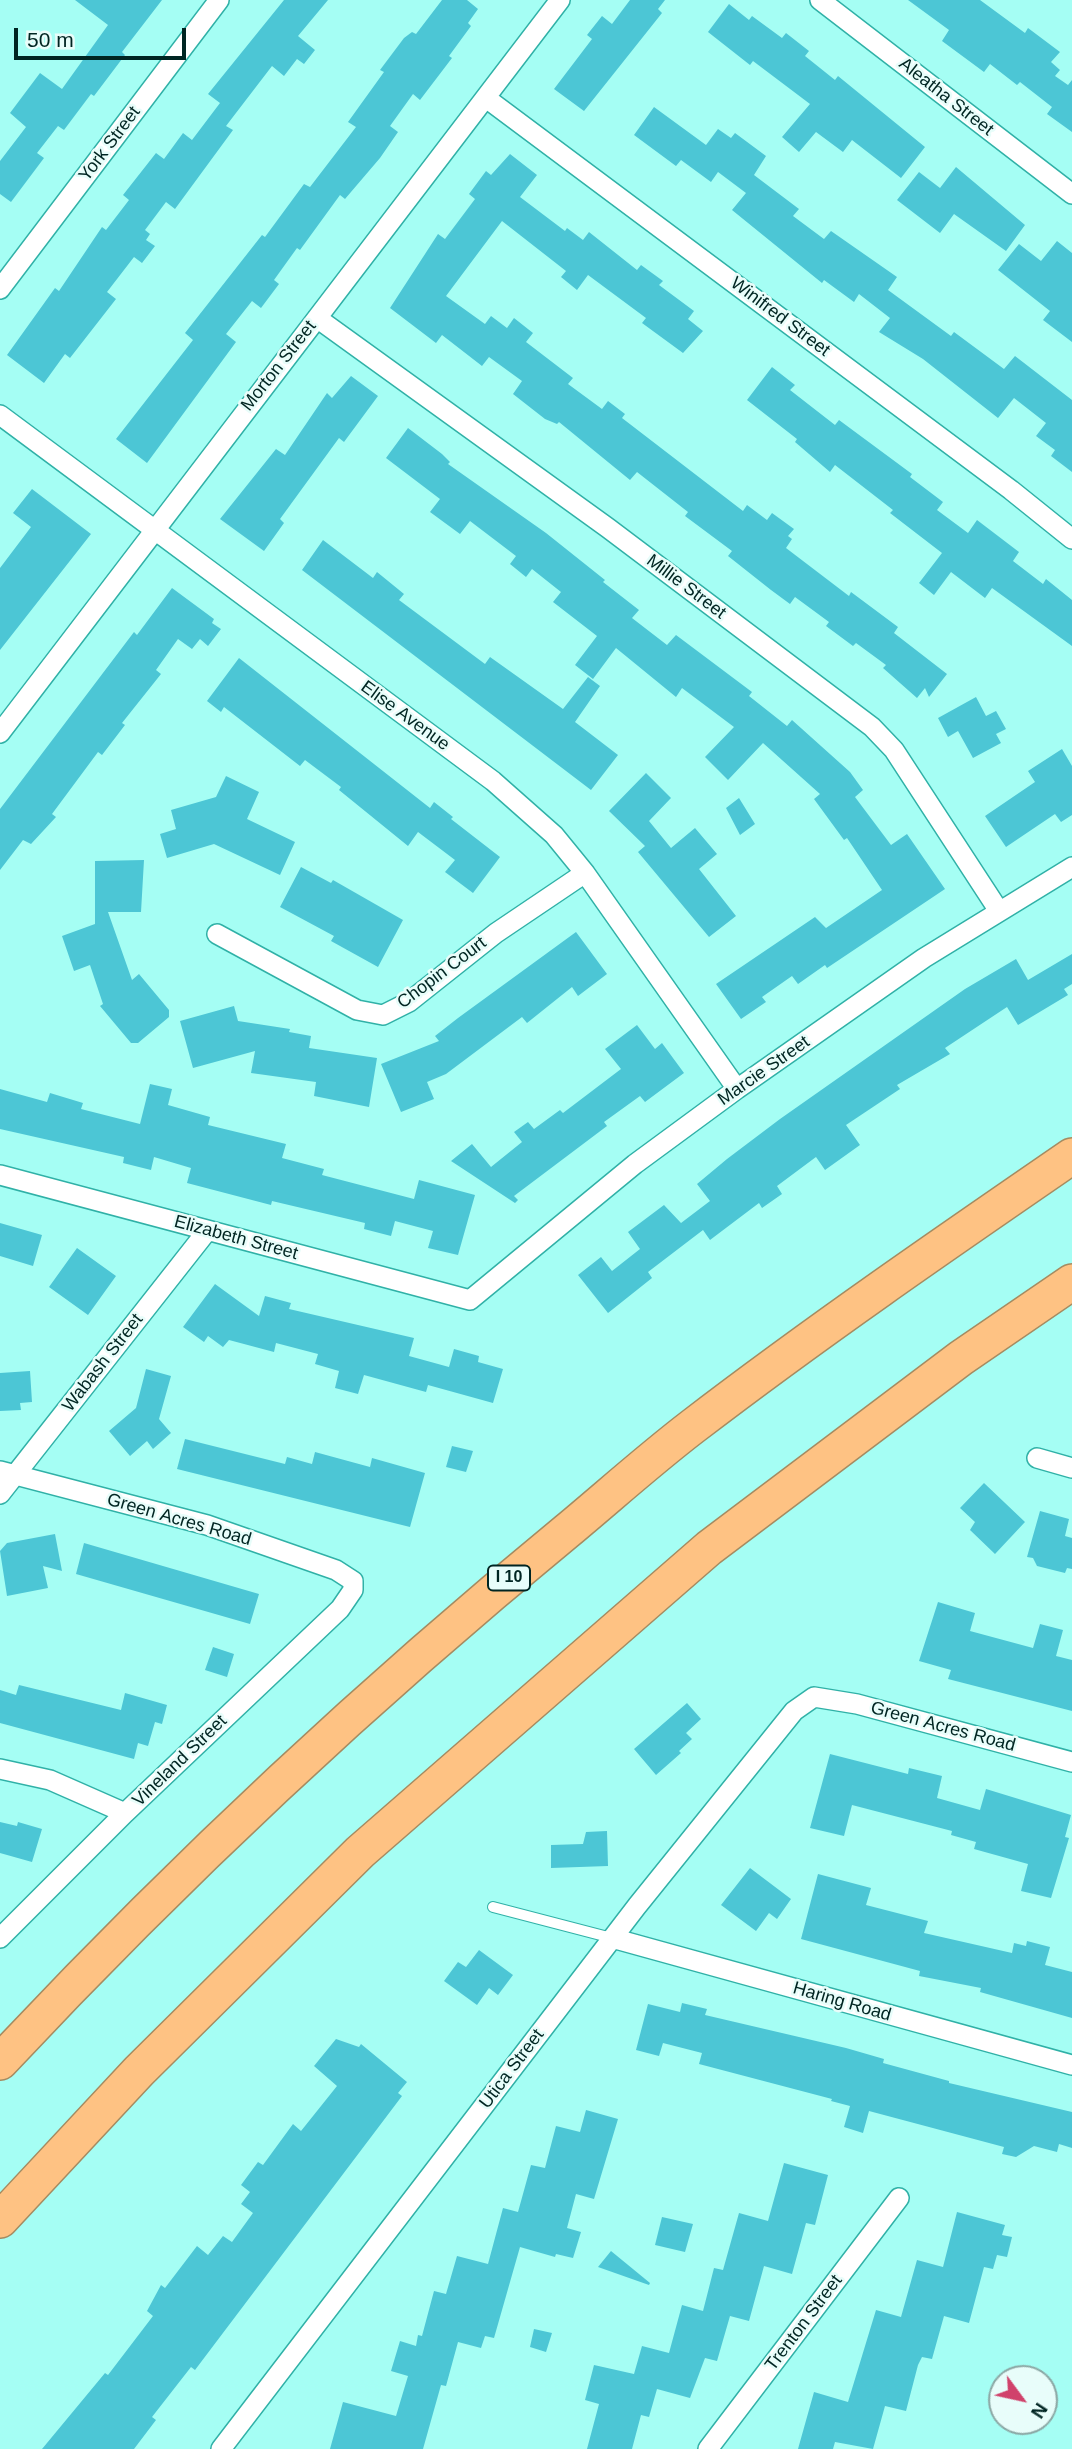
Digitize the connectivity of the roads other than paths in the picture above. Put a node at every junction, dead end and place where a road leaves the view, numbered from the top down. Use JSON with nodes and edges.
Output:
{"nodes":[{"id":1,"x":219,"y":0,"type":"edge"},
{"id":2,"x":560,"y":0,"type":"edge"},
{"id":3,"x":820,"y":0,"type":"edge"},
{"id":4,"x":486,"y":98,"type":"junction"},
{"id":5,"x":1072,"y":194,"type":"edge"},
{"id":6,"x":0,"y":289,"type":"edge"},
{"id":7,"x":317,"y":318,"type":"junction"},
{"id":8,"x":0,"y":415,"type":"edge"},
{"id":9,"x":153,"y":530,"type":"junction"},
{"id":10,"x":1072,"y":539,"type":"edge"},
{"id":11,"x":0,"y":733,"type":"edge"},
{"id":12,"x":1072,"y":867,"type":"edge"},
{"id":13,"x":585,"y":873,"type":"junction"},
{"id":14,"x":999,"y":911,"type":"junction"},
{"id":15,"x":217,"y":934,"type":"dead end"},
{"id":16,"x":737,"y":1089,"type":"junction"},
{"id":17,"x":1072,"y":1156,"type":"edge"},
{"id":18,"x":0,"y":1175,"type":"edge"},
{"id":19,"x":207,"y":1231,"type":"junction"},
{"id":20,"x":1072,"y":1282,"type":"edge"},
{"id":21,"x":472,"y":1298,"type":"joint"},
{"id":22,"x":1037,"y":1458,"type":"dead end"},
{"id":23,"x":1072,"y":1468,"type":"edge"},
{"id":24,"x":7,"y":1473,"type":"edge"},
{"id":25,"x":0,"y":1494,"type":"edge"},
{"id":26,"x":353,"y":1581,"type":"joint"},
{"id":27,"x":814,"y":1697,"type":"joint"},
{"id":28,"x":1072,"y":1762,"type":"edge"},
{"id":29,"x":0,"y":1769,"type":"edge"},
{"id":30,"x":125,"y":1813,"type":"junction"},
{"id":31,"x":493,"y":1906,"type":"dead end"},
{"id":32,"x":0,"y":1938,"type":"edge"},
{"id":33,"x":612,"y":1938,"type":"junction"},
{"id":34,"x":0,"y":2062,"type":"edge"},
{"id":35,"x":1072,"y":2065,"type":"edge"},
{"id":36,"x":899,"y":2198,"type":"dead end"},
{"id":37,"x":0,"y":2220,"type":"edge"},
{"id":38,"x":221,"y":2449,"type":"edge"},
{"id":39,"x":708,"y":2449,"type":"edge"}],
"edges":[{"from":1,"to":6,"type":"street","name":"York Street"},
{"from":2,"to":4,"type":"street","name":"Morton Street"},
{"from":3,"to":5,"type":"street","name":"Aleatha Street"},
{"from":4,"to":7,"type":"street","name":"Morton Street"},
{"from":4,"to":10,"type":"street","name":"Winifred Street"},
{"from":7,"to":9,"type":"street","name":"Morton Street"},
{"from":7,"to":14,"type":"street","name":"Millie Street"},
{"from":8,"to":9,"type":"street","name":"Elise Avenue"},
{"from":9,"to":11,"type":"street","name":"Morton Street"},
{"from":9,"to":13,"type":"street","name":"Elise Avenue"},
{"from":12,"to":14,"type":"street","name":"Marcie Street"},
{"from":13,"to":15,"type":"street","name":"Chopin Court"},
{"from":13,"to":16,"type":"street","name":"Elise Avenue"},
{"from":14,"to":16,"type":"street","name":"Marcie Street"},
{"from":16,"to":21,"type":"street","name":"Marcie Street"},
{"from":17,"to":34,"type":"highway","number":"I 10"},
{"from":18,"to":19,"type":"street","name":"Elizabeth Street"},
{"from":19,"to":21,"type":"street","name":"Elizabeth Street"},
{"from":19,"to":24,"type":"street","name":"Wabash Street"},
{"from":20,"to":37,"type":"highway"},
{"from":22,"to":23,"type":"street"},
{"from":24,"to":25,"type":"street","name":"Wabash Street"},
{"from":24,"to":26,"type":"street","name":"Green Acres Road"},
{"from":26,"to":30,"type":"street","name":"Vineland Street"},
{"from":27,"to":28,"type":"street","name":"Green Acres Road"},
{"from":27,"to":33,"type":"street","name":"Utica Street"},
{"from":29,"to":30,"type":"street"},
{"from":30,"to":32,"type":"street","name":"Vineland Street"},
{"from":31,"to":33,"type":"lane"},
{"from":33,"to":35,"type":"street","name":"Haring Road"},
{"from":33,"to":38,"type":"street","name":"Utica Street"},
{"from":36,"to":39,"type":"street","name":"Trenton Street"}]}
